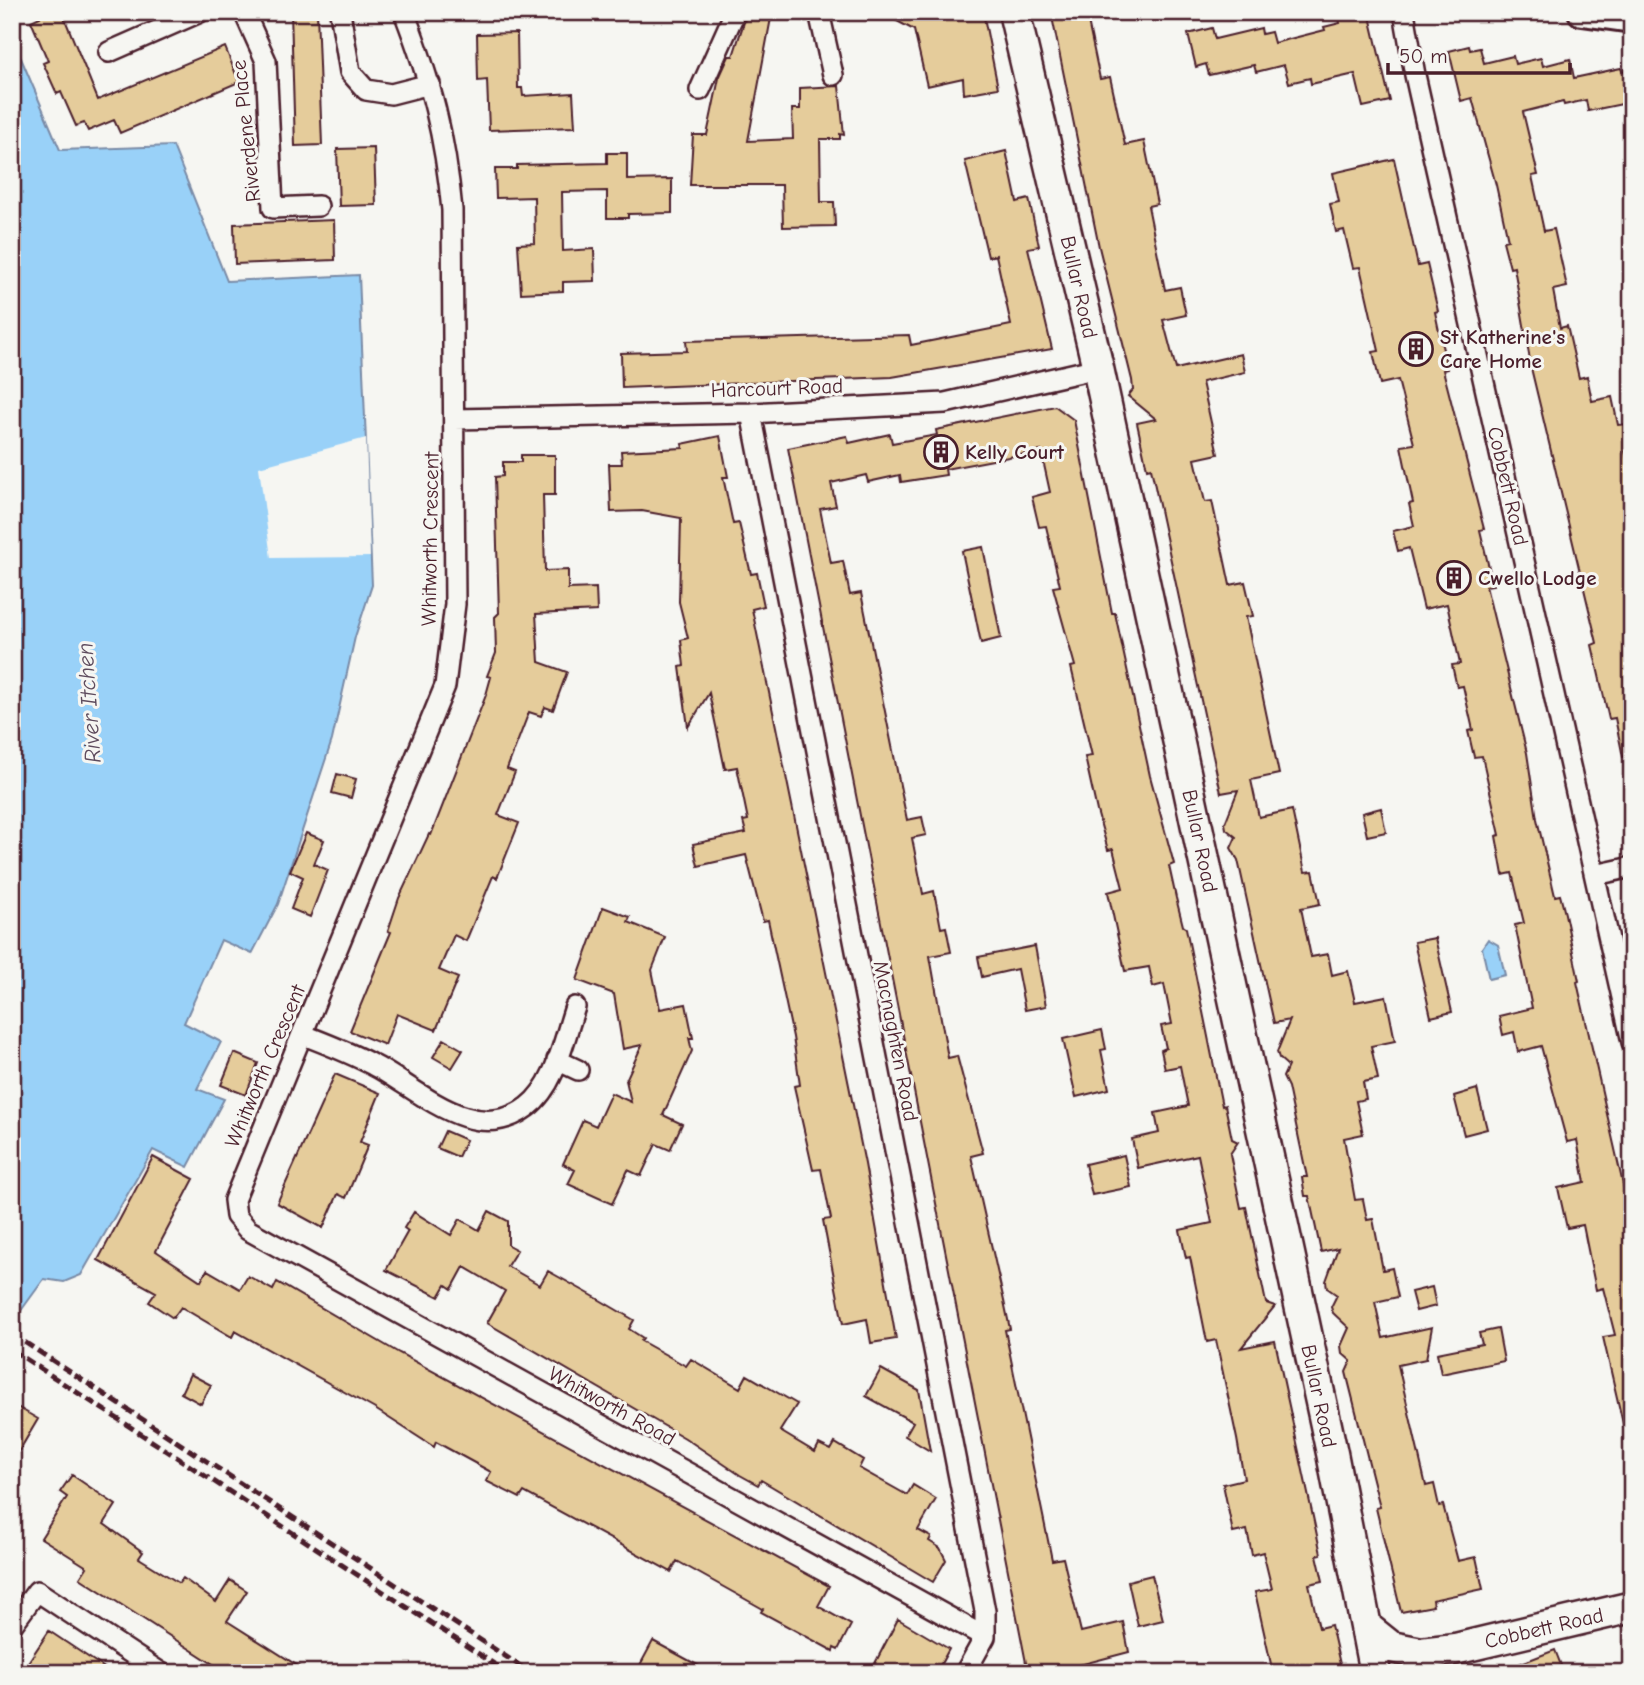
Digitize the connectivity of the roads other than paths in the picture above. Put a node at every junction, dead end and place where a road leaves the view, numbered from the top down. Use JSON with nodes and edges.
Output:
{"nodes":[{"id":1,"x":201,"y":12,"type":"edge"},
{"id":2,"x":244,"y":12,"type":"edge"},
{"id":3,"x":340,"y":12,"type":"edge"},
{"id":4,"x":404,"y":12,"type":"edge"},
{"id":5,"x":735,"y":12,"type":"edge"},
{"id":6,"x":819,"y":12,"type":"edge"},
{"id":7,"x":1014,"y":12,"type":"edge"},
{"id":8,"x":1404,"y":12,"type":"edge"},
{"id":9,"x":1582,"y":12,"type":"edge"},
{"id":10,"x":1632,"y":19,"type":"edge"},
{"id":11,"x":108,"y":52,"type":"dead end"},
{"id":12,"x":833,"y":75,"type":"dead end"},
{"id":13,"x":430,"y":84,"type":"junction"},
{"id":14,"x":700,"y":90,"type":"dead end"},
{"id":15,"x":318,"y":206,"type":"dead end"},
{"id":16,"x":1098,"y":368,"type":"junction"},
{"id":17,"x":751,"y":413,"type":"junction"},
{"id":18,"x":454,"y":419,"type":"junction"},
{"id":19,"x":1632,"y":867,"type":"edge"},
{"id":20,"x":1595,"y":875,"type":"junction"},
{"id":21,"x":575,"y":1007,"type":"dead end"},
{"id":22,"x":304,"y":1035,"type":"junction"},
{"id":23,"x":1632,"y":1042,"type":"edge"},
{"id":24,"x":557,"y":1060,"type":"junction"},
{"id":25,"x":578,"y":1070,"type":"dead end"},
{"id":26,"x":234,"y":1200,"type":"joint"},
{"id":27,"x":1632,"y":1607,"type":"edge"},
{"id":28,"x":12,"y":1625,"type":"edge"},
{"id":29,"x":1366,"y":1627,"type":"junction"},
{"id":30,"x":985,"y":1637,"type":"junction"},
{"id":31,"x":1455,"y":1649,"type":"junction"},
{"id":32,"x":161,"y":1673,"type":"edge"},
{"id":33,"x":965,"y":1673,"type":"edge"},
{"id":34,"x":1376,"y":1673,"type":"edge"},
{"id":35,"x":1421,"y":1673,"type":"edge"}],
"edges":[{"from":1,"to":11,"type":"street"},
{"from":2,"to":15,"type":"street","name":"Riverdene Place"},
{"from":3,"to":13,"type":"street"},
{"from":4,"to":13,"type":"street","name":"Whitworth Crescent"},
{"from":5,"to":14,"type":"street"},
{"from":6,"to":12,"type":"street"},
{"from":7,"to":16,"type":"main road","name":"Bullar Road"},
{"from":8,"to":20,"type":"street","name":"Cobbett Road"},
{"from":9,"to":10,"type":"street"},
{"from":13,"to":18,"type":"street","name":"Whitworth Crescent"},
{"from":16,"to":17,"type":"street","name":"Harcourt Road"},
{"from":16,"to":29,"type":"main road","name":"Bullar Road"},
{"from":17,"to":18,"type":"street","name":"Harcourt Road"},
{"from":17,"to":30,"type":"street","name":"Macnaghten Road"},
{"from":18,"to":22,"type":"street","name":"Whitworth Crescent"},
{"from":19,"to":20,"type":"street"},
{"from":20,"to":23,"type":"street","name":"Cobbett Road"},
{"from":21,"to":24,"type":"street"},
{"from":22,"to":24,"type":"street"},
{"from":22,"to":26,"type":"street","name":"Whitworth Crescent"},
{"from":24,"to":25,"type":"street"},
{"from":26,"to":30,"type":"street","name":"Whitworth Road"},
{"from":27,"to":31,"type":"main road","name":"Cobbett Road"},
{"from":28,"to":32,"type":"street"},
{"from":29,"to":31,"type":"main road","name":"Cobbett Road"},
{"from":29,"to":34,"type":"main road","name":"Bullar Road"},
{"from":30,"to":33,"type":"street"},
{"from":31,"to":35,"type":"main road","name":"Cobbett Road"}]}
